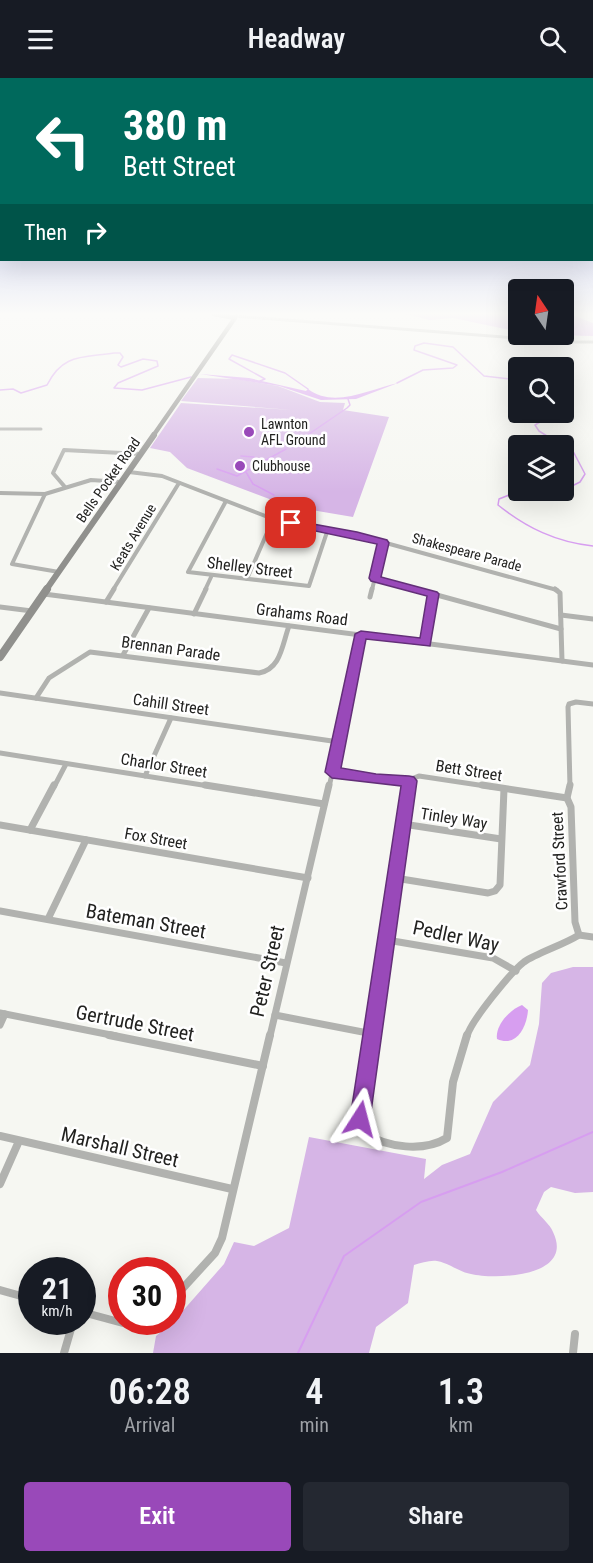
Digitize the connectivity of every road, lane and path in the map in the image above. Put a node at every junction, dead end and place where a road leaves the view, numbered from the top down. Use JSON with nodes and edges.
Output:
{"nodes":[{"id":1,"x":196,"y":374,"type":"edge"},
{"id":2,"x":1,"y":429,"type":"edge"},
{"id":3,"x":41,"y":429,"type":"dead end"},
{"id":4,"x":0,"y":434,"type":"edge"},
{"id":5,"x":141,"y":454,"type":"junction"},
{"id":6,"x":129,"y":472,"type":"junction"},
{"id":7,"x":122,"y":482,"type":"junction"},
{"id":8,"x":179,"y":483,"type":"junction"},
{"id":9,"x":65,"y":488,"type":"junction"},
{"id":10,"x":0,"y":493,"type":"edge"},
{"id":11,"x":45,"y":494,"type":"junction"},
{"id":12,"x":226,"y":501,"type":"junction"},
{"id":13,"x":273,"y":519,"type":"junction"},
{"id":14,"x":328,"y":529,"type":"junction"},
{"id":15,"x":383,"y":543,"type":"junction"},
{"id":16,"x":59,"y":572,"type":"junction"},
{"id":17,"x":212,"y":575,"type":"junction"},
{"id":18,"x":375,"y":578,"type":"junction"},
{"id":19,"x":247,"y":579,"type":"junction"},
{"id":20,"x":309,"y":586,"type":"joint"},
{"id":21,"x":44,"y":594,"type":"junction"},
{"id":22,"x":433,"y":594,"type":"junction"},
{"id":23,"x":370,"y":597,"type":"dead end"},
{"id":24,"x":106,"y":602,"type":"junction"},
{"id":25,"x":0,"y":607,"type":"edge"},
{"id":26,"x":149,"y":608,"type":"junction"},
{"id":27,"x":32,"y":611,"type":"junction"},
{"id":28,"x":194,"y":614,"type":"junction"},
{"id":29,"x":561,"y":615,"type":"junction"},
{"id":30,"x":593,"y":619,"type":"edge"},
{"id":31,"x":289,"y":626,"type":"junction"},
{"id":32,"x":561,"y":629,"type":"junction"},
{"id":33,"x":361,"y":634,"type":"junction"},
{"id":34,"x":425,"y":643,"type":"junction"},
{"id":35,"x":123,"y":655,"type":"junction"},
{"id":36,"x":0,"y":657,"type":"edge"},
{"id":37,"x":562,"y":661,"type":"junction"},
{"id":38,"x":593,"y":665,"type":"edge"},
{"id":39,"x":0,"y":693,"type":"edge"},
{"id":40,"x":36,"y":698,"type":"junction"},
{"id":41,"x":593,"y":704,"type":"edge"},
{"id":42,"x":171,"y":718,"type":"junction"},
{"id":43,"x":339,"y":742,"type":"junction"},
{"id":44,"x":0,"y":753,"type":"edge"},
{"id":45,"x":66,"y":764,"type":"junction"},
{"id":46,"x":332,"y":772,"type":"junction"},
{"id":47,"x":145,"y":776,"type":"junction"},
{"id":48,"x":409,"y":781,"type":"junction"},
{"id":49,"x":504,"y":789,"type":"junction"},
{"id":50,"x":567,"y":798,"type":"junction"},
{"id":51,"x":324,"y":804,"type":"junction"},
{"id":52,"x":403,"y":824,"type":"junction"},
{"id":53,"x":0,"y":825,"type":"edge"},
{"id":54,"x":30,"y":830,"type":"junction"},
{"id":55,"x":501,"y":839,"type":"junction"},
{"id":56,"x":86,"y":840,"type":"junction"},
{"id":57,"x":308,"y":878,"type":"junction"},
{"id":58,"x":395,"y":878,"type":"junction"},
{"id":59,"x":0,"y":911,"type":"edge"},
{"id":60,"x":48,"y":919,"type":"junction"},
{"id":61,"x":579,"y":935,"type":"junction"},
{"id":62,"x":593,"y":937,"type":"edge"},
{"id":63,"x":387,"y":939,"type":"junction"},
{"id":64,"x":286,"y":963,"type":"junction"},
{"id":65,"x":516,"y":971,"type":"junction"},
{"id":66,"x":3,"y":1014,"type":"edge"},
{"id":67,"x":275,"y":1015,"type":"junction"},
{"id":68,"x":0,"y":1025,"type":"edge"},
{"id":69,"x":373,"y":1034,"type":"junction"},
{"id":70,"x":263,"y":1066,"type":"junction"},
{"id":71,"x":0,"y":1136,"type":"edge"},
{"id":72,"x":19,"y":1141,"type":"junction"},
{"id":73,"x":401,"y":1144,"type":"joint"},
{"id":74,"x":0,"y":1184,"type":"edge"},
{"id":75,"x":232,"y":1189,"type":"junction"},
{"id":76,"x":186,"y":1285,"type":"edge"},
{"id":77,"x":0,"y":1290,"type":"edge"},
{"id":78,"x":18,"y":1295,"type":"edge"},
{"id":79,"x":575,"y":1334,"type":"dead end"},
{"id":80,"x":69,"y":1335,"type":"edge"},
{"id":81,"x":64,"y":1353,"type":"edge"},
{"id":82,"x":573,"y":1353,"type":"edge"}],
"edges":[{"from":1,"to":5,"type":"main road","name":"Bells Pocket Road"},
{"from":2,"to":3,"type":"street"},
{"from":2,"to":4,"type":"street"},
{"from":5,"to":6,"type":"main road","name":"Bells Pocket Road"},
{"from":5,"to":9,"type":"street"},
{"from":6,"to":7,"type":"main road","name":"Bells Pocket Road"},
{"from":6,"to":8,"type":"street","name":"Shakespeare Parade"},
{"from":7,"to":9,"type":"street"},
{"from":7,"to":16,"type":"main road","name":"Bells Pocket Road"},
{"from":8,"to":12,"type":"street","name":"Shakespeare Parade"},
{"from":8,"to":24,"type":"street","name":"Keats Avenue"},
{"from":9,"to":11,"type":"street"},
{"from":10,"to":11,"type":"street"},
{"from":11,"to":16,"type":"street"},
{"from":12,"to":13,"type":"street","name":"Shakespeare Parade"},
{"from":12,"to":17,"type":"street","name":"Shelley Street"},
{"from":13,"to":14,"type":"street","name":"Shakespeare Parade"},
{"from":13,"to":19,"type":"street"},
{"from":14,"to":15,"type":"street","name":"Shakespeare Parade"},
{"from":14,"to":20,"type":"street"},
{"from":15,"to":18,"type":"street"},
{"from":15,"to":29,"type":"street","name":"Shakespeare Parade"},
{"from":16,"to":21,"type":"main road","name":"Bells Pocket Road"},
{"from":17,"to":19,"type":"street","name":"Shelley Street"},
{"from":17,"to":28,"type":"street"},
{"from":18,"to":22,"type":"street"},
{"from":18,"to":23,"type":"street"},
{"from":19,"to":20,"type":"street","name":"Shelley Street"},
{"from":21,"to":24,"type":"street","name":"Grahams Road"},
{"from":21,"to":27,"type":"main road","name":"Bells Pocket Road"},
{"from":22,"to":32,"type":"street"},
{"from":22,"to":34,"type":"street"},
{"from":24,"to":26,"type":"street","name":"Grahams Road"},
{"from":25,"to":27,"type":"street"},
{"from":26,"to":28,"type":"street","name":"Grahams Road"},
{"from":26,"to":35,"type":"street"},
{"from":27,"to":36,"type":"main road","name":"Bells Pocket Road"},
{"from":28,"to":31,"type":"street","name":"Grahams Road"},
{"from":29,"to":30,"type":"street"},
{"from":29,"to":32,"type":"street","name":"Shakespeare Parade"},
{"from":31,"to":33,"type":"street","name":"Grahams Road"},
{"from":31,"to":35,"type":"street","name":"Brennan Parade"},
{"from":32,"to":37,"type":"street","name":"Shakespeare Parade"},
{"from":33,"to":34,"type":"street","name":"Grahams Road"},
{"from":33,"to":43,"type":"street","name":"Peter Street"},
{"from":34,"to":37,"type":"street","name":"Grahams Road"},
{"from":35,"to":40,"type":"street","name":"Brennan Parade"},
{"from":37,"to":38,"type":"street","name":"Grahams Road"},
{"from":39,"to":40,"type":"street","name":"Cahill Street"},
{"from":40,"to":42,"type":"street","name":"Cahill Street"},
{"from":41,"to":50,"type":"street","name":"Crawford Street"},
{"from":42,"to":43,"type":"street","name":"Cahill Street"},
{"from":42,"to":47,"type":"street"},
{"from":43,"to":46,"type":"street","name":"Peter Street"},
{"from":44,"to":45,"type":"street","name":"Charlor Street"},
{"from":45,"to":47,"type":"street","name":"Charlor Street"},
{"from":45,"to":54,"type":"street"},
{"from":46,"to":48,"type":"street","name":"Bett Street"},
{"from":46,"to":51,"type":"street","name":"Peter Street"},
{"from":47,"to":51,"type":"street","name":"Charlor Street"},
{"from":48,"to":49,"type":"street","name":"Bett Street"},
{"from":48,"to":52,"type":"street"},
{"from":49,"to":50,"type":"street","name":"Bett Street"},
{"from":49,"to":55,"type":"street"},
{"from":50,"to":61,"type":"street","name":"Crawford Street"},
{"from":51,"to":57,"type":"street","name":"Peter Street"},
{"from":52,"to":55,"type":"street","name":"Tinley Way"},
{"from":52,"to":58,"type":"street"},
{"from":53,"to":54,"type":"street","name":"Fox Street"},
{"from":54,"to":56,"type":"street","name":"Fox Street"},
{"from":55,"to":58,"type":"street"},
{"from":56,"to":57,"type":"street","name":"Fox Street"},
{"from":56,"to":60,"type":"street"},
{"from":57,"to":64,"type":"street","name":"Peter Street"},
{"from":58,"to":63,"type":"street"},
{"from":59,"to":60,"type":"street","name":"Bateman Street"},
{"from":60,"to":64,"type":"street","name":"Bateman Street"},
{"from":61,"to":62,"type":"street"},
{"from":61,"to":65,"type":"street"},
{"from":63,"to":65,"type":"street","name":"Pedler Way"},
{"from":63,"to":69,"type":"street"},
{"from":64,"to":67,"type":"street","name":"Peter Street"},
{"from":65,"to":73,"type":"street"},
{"from":66,"to":68,"type":"street"},
{"from":66,"to":70,"type":"street","name":"Gertrude Street"},
{"from":67,"to":69,"type":"street"},
{"from":67,"to":70,"type":"street","name":"Peter Street"},
{"from":69,"to":73,"type":"street"},
{"from":70,"to":75,"type":"street","name":"Peter Street"},
{"from":71,"to":72,"type":"street","name":"Marshall Street"},
{"from":72,"to":74,"type":"street"},
{"from":72,"to":75,"type":"street","name":"Marshall Street"},
{"from":75,"to":76,"type":"street","name":"Peter Street"},
{"from":77,"to":78,"type":"street"},
{"from":79,"to":82,"type":"street"},
{"from":80,"to":81,"type":"street"}]}
